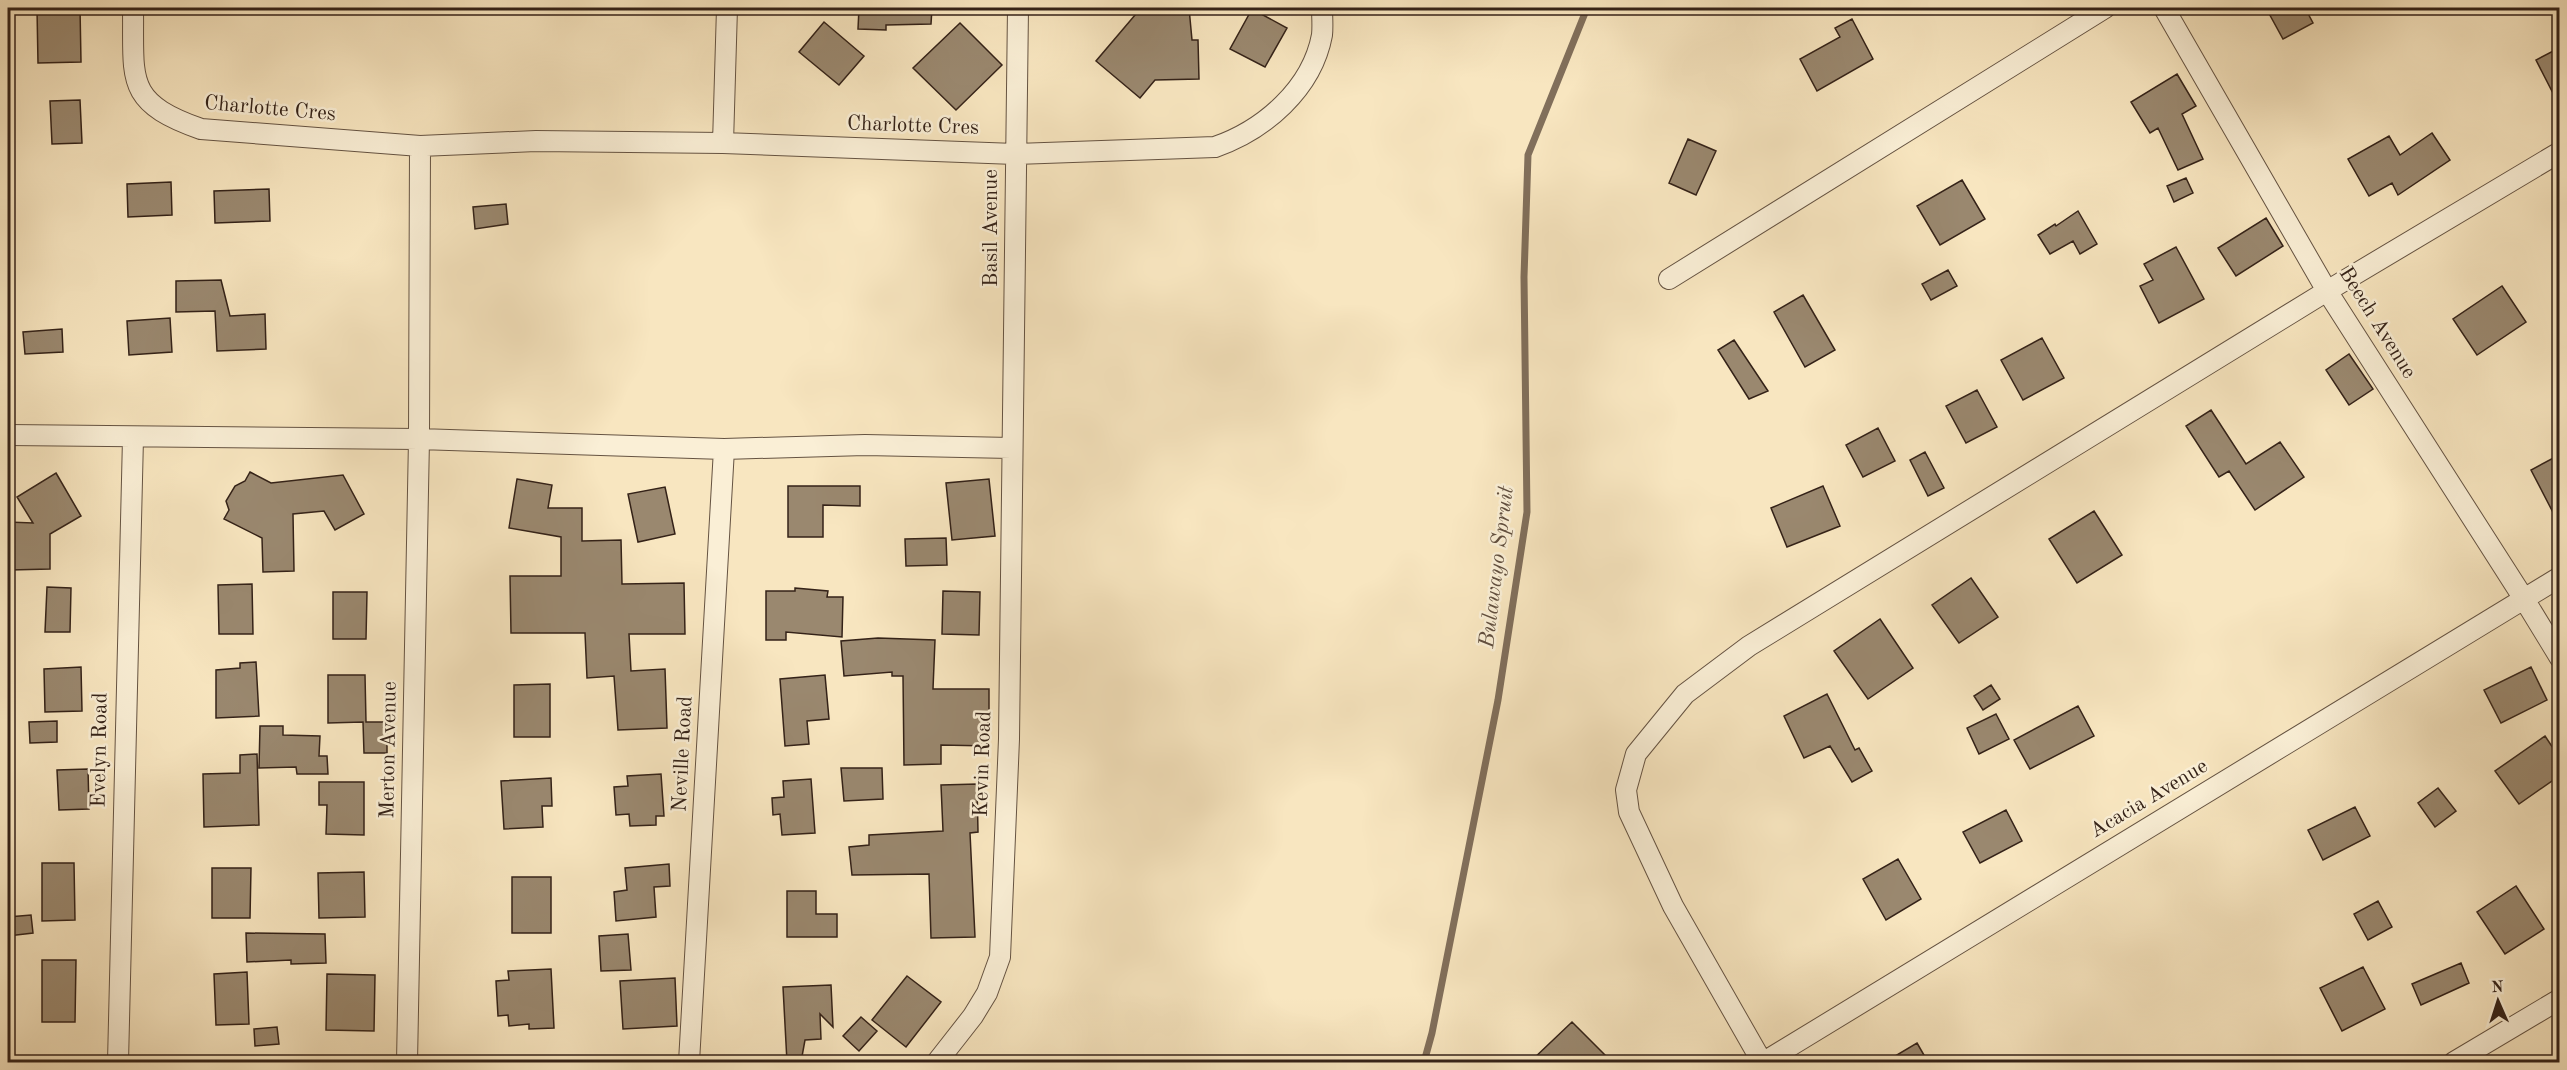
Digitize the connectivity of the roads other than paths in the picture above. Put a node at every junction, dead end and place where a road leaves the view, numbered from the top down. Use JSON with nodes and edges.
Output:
{"nodes":[{"id":1,"x":133,"y":8,"type":"edge"},
{"id":2,"x":727,"y":8,"type":"edge"},
{"id":3,"x":1018,"y":8,"type":"edge"},
{"id":4,"x":1322,"y":8,"type":"edge"},
{"id":5,"x":2105,"y":8,"type":"edge"},
{"id":6,"x":2164,"y":8,"type":"edge"},
{"id":7,"x":723,"y":143,"type":"junction"},
{"id":8,"x":420,"y":146,"type":"junction"},
{"id":9,"x":2559,"y":152,"type":"edge"},
{"id":10,"x":1015,"y":154,"type":"junction"},
{"id":11,"x":1670,"y":279,"type":"dead end"},
{"id":12,"x":2327,"y":291,"type":"junction"},
{"id":13,"x":8,"y":435,"type":"edge"},
{"id":14,"x":133,"y":438,"type":"junction"},
{"id":15,"x":419,"y":439,"type":"junction"},
{"id":16,"x":1011,"y":448,"type":"junction"},
{"id":17,"x":724,"y":449,"type":"junction"},
{"id":18,"x":2559,"y":577,"type":"edge"},
{"id":19,"x":2524,"y":599,"type":"junction"},
{"id":20,"x":2559,"y":658,"type":"edge"},
{"id":21,"x":2559,"y":999,"type":"edge"},
{"id":22,"x":118,"y":1062,"type":"edge"},
{"id":23,"x":407,"y":1062,"type":"edge"},
{"id":24,"x":689,"y":1062,"type":"edge"},
{"id":25,"x":937,"y":1062,"type":"edge"},
{"id":26,"x":1763,"y":1062,"type":"edge"},
{"id":27,"x":2454,"y":1062,"type":"edge"}],
"edges":[{"from":1,"to":8,"type":"street","name":"Charlotte Cres"},
{"from":2,"to":7,"type":"street"},
{"from":3,"to":10,"type":"street","name":"Basil Avenue"},
{"from":4,"to":10,"type":"street","name":"Charlotte Cres"},
{"from":5,"to":11,"type":"street"},
{"from":6,"to":12,"type":"street","name":"Beech Avenue"},
{"from":7,"to":8,"type":"street","name":"Charlotte Cres"},
{"from":7,"to":10,"type":"street","name":"Charlotte Cres"},
{"from":8,"to":15,"type":"street"},
{"from":9,"to":12,"type":"street"},
{"from":10,"to":16,"type":"street","name":"Basil Avenue"},
{"from":12,"to":19,"type":"street","name":"Beech Avenue"},
{"from":12,"to":26,"type":"street"},
{"from":13,"to":14,"type":"street"},
{"from":14,"to":15,"type":"street"},
{"from":14,"to":22,"type":"street","name":"Evelyn Road"},
{"from":15,"to":17,"type":"street"},
{"from":15,"to":23,"type":"street","name":"Merton Avenue"},
{"from":16,"to":17,"type":"street"},
{"from":16,"to":25,"type":"street","name":"Kevin Road"},
{"from":17,"to":24,"type":"street","name":"Neville Road"},
{"from":18,"to":19,"type":"street","name":"Acacia Avenue"},
{"from":19,"to":20,"type":"street","name":"Beech Avenue"},
{"from":19,"to":26,"type":"street","name":"Acacia Avenue"},
{"from":21,"to":27,"type":"street"}]}
